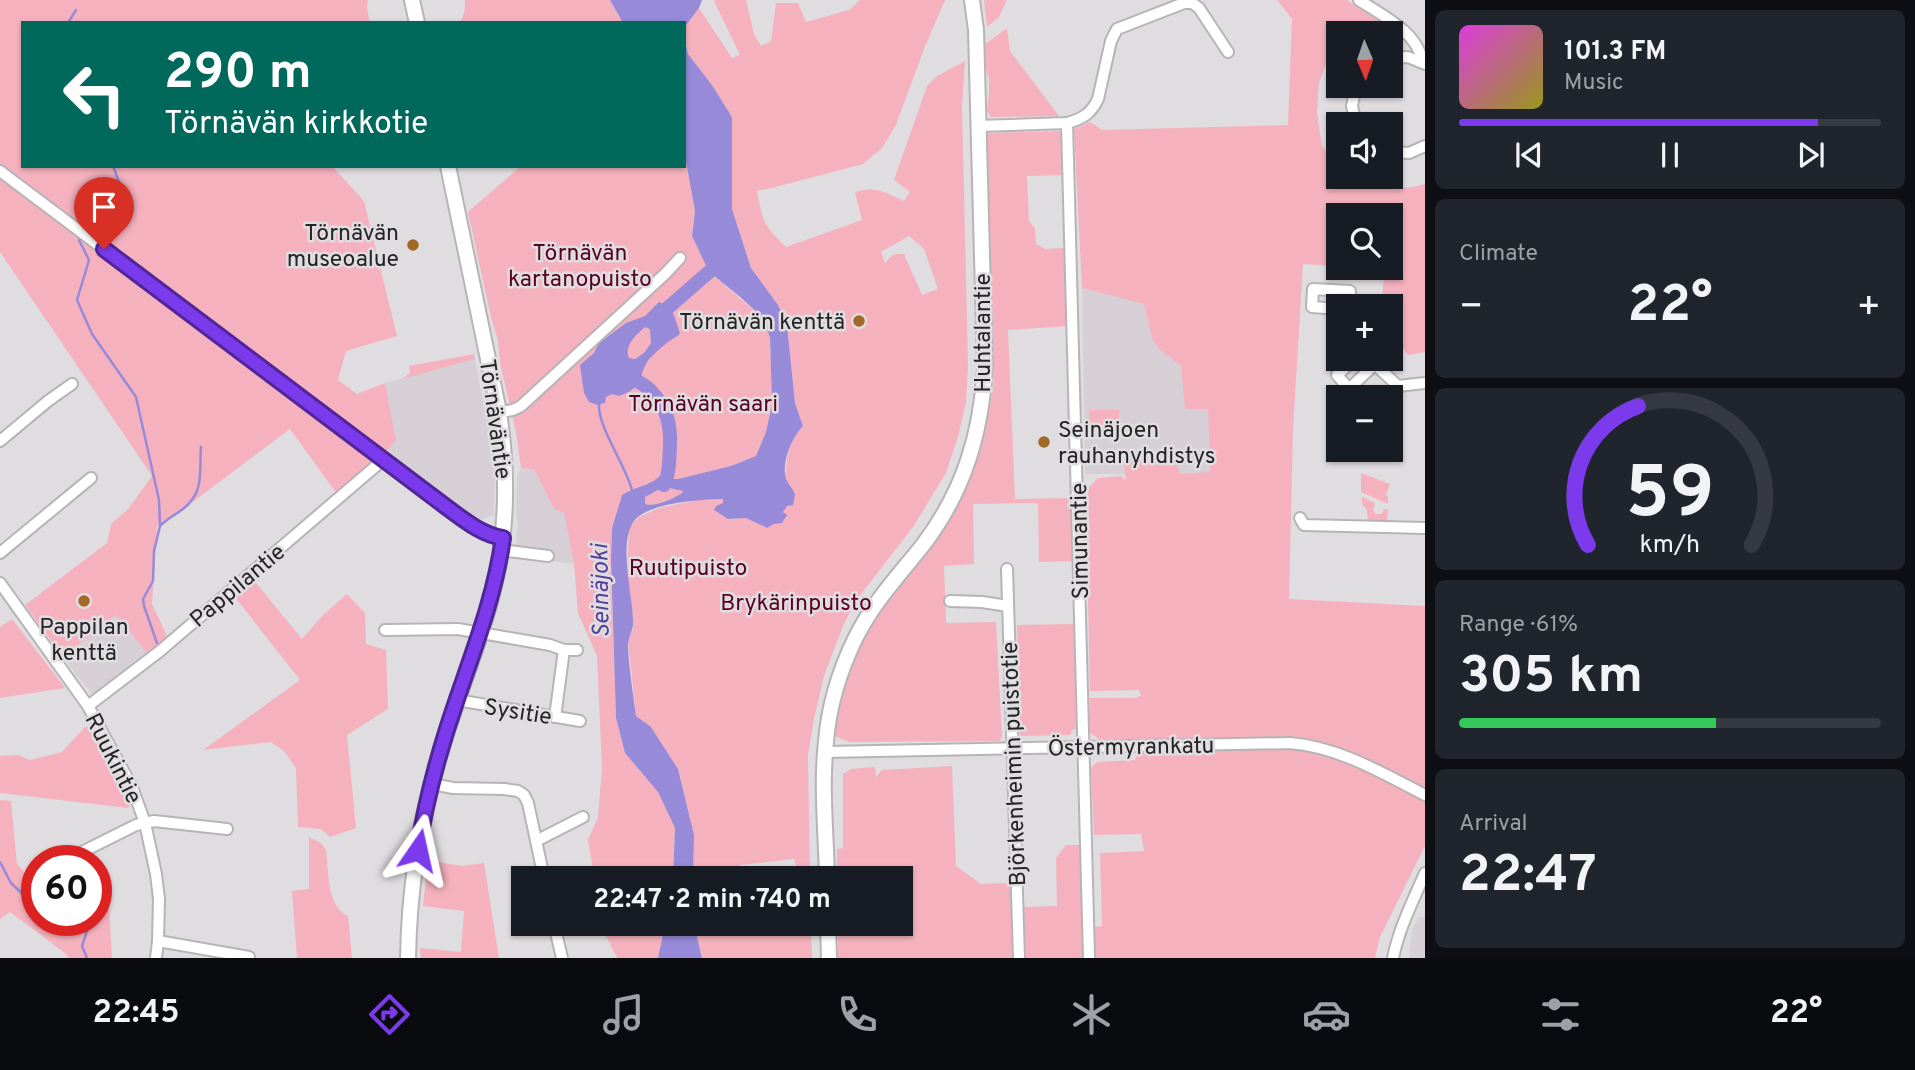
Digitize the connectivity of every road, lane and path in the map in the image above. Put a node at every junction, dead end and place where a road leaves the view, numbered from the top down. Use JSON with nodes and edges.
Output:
{"nodes":[{"id":1,"x":412,"y":0,"type":"edge"},
{"id":2,"x":972,"y":0,"type":"edge"},
{"id":3,"x":1359,"y":0,"type":"edge"},
{"id":4,"x":417,"y":21,"type":"edge"},
{"id":5,"x":1228,"y":52,"type":"dead end"},
{"id":6,"x":1404,"y":57,"type":"edge"},
{"id":7,"x":1423,"y":63,"type":"edge"},
{"id":8,"x":1067,"y":123,"type":"junction"},
{"id":9,"x":978,"y":126,"type":"junction"},
{"id":10,"x":1425,"y":146,"type":"edge"},
{"id":11,"x":1403,"y":153,"type":"edge"},
{"id":12,"x":448,"y":168,"type":"edge"},
{"id":13,"x":0,"y":171,"type":"edge"},
{"id":14,"x":680,"y":258,"type":"dead end"},
{"id":15,"x":1350,"y":294,"type":"edge"},
{"id":16,"x":1326,"y":308,"type":"edge"},
{"id":17,"x":1342,"y":371,"type":"edge"},
{"id":18,"x":1364,"y":371,"type":"edge"},
{"id":19,"x":1382,"y":371,"type":"edge"},
{"id":20,"x":72,"y":384,"type":"dead end"},
{"id":21,"x":1425,"y":384,"type":"edge"},
{"id":22,"x":499,"y":412,"type":"junction"},
{"id":23,"x":0,"y":441,"type":"edge"},
{"id":24,"x":383,"y":460,"type":"junction"},
{"id":25,"x":90,"y":478,"type":"dead end"},
{"id":26,"x":1300,"y":519,"type":"dead end"},
{"id":27,"x":1425,"y":528,"type":"edge"},
{"id":28,"x":502,"y":544,"type":"junction"},
{"id":29,"x":0,"y":553,"type":"edge"},
{"id":30,"x":548,"y":556,"type":"dead end"},
{"id":31,"x":1007,"y":569,"type":"dead end"},
{"id":32,"x":0,"y":583,"type":"edge"},
{"id":33,"x":950,"y":601,"type":"dead end"},
{"id":34,"x":1008,"y":606,"type":"junction"},
{"id":35,"x":385,"y":630,"type":"dead end"},
{"id":36,"x":481,"y":632,"type":"junction"},
{"id":37,"x":564,"y":650,"type":"junction"},
{"id":38,"x":577,"y":650,"type":"dead end"},
{"id":39,"x":457,"y":700,"type":"junction"},
{"id":40,"x":88,"y":706,"type":"junction"},
{"id":41,"x":555,"y":717,"type":"junction"},
{"id":42,"x":580,"y":721,"type":"dead end"},
{"id":43,"x":1083,"y":746,"type":"junction"},
{"id":44,"x":1013,"y":749,"type":"junction"},
{"id":45,"x":825,"y":752,"type":"junction"},
{"id":46,"x":432,"y":784,"type":"junction"},
{"id":47,"x":1425,"y":795,"type":"edge"},
{"id":48,"x":583,"y":817,"type":"dead end"},
{"id":49,"x":145,"y":822,"type":"junction"},
{"id":50,"x":227,"y":829,"type":"dead end"},
{"id":51,"x":536,"y":841,"type":"junction"},
{"id":52,"x":96,"y":845,"type":"edge"},
{"id":53,"x":541,"y":866,"type":"edge"},
{"id":54,"x":827,"y":866,"type":"edge"},
{"id":55,"x":1425,"y":873,"type":"edge"},
{"id":56,"x":557,"y":936,"type":"edge"},
{"id":57,"x":828,"y":936,"type":"edge"},
{"id":58,"x":159,"y":941,"type":"junction"},
{"id":59,"x":249,"y":957,"type":"edge"},
{"id":60,"x":156,"y":958,"type":"edge"},
{"id":61,"x":408,"y":958,"type":"edge"},
{"id":62,"x":562,"y":958,"type":"edge"},
{"id":63,"x":829,"y":958,"type":"edge"},
{"id":64,"x":1019,"y":958,"type":"edge"},
{"id":65,"x":1089,"y":958,"type":"edge"},
{"id":66,"x":1393,"y":958,"type":"edge"}],
"edges":[{"from":1,"to":4,"type":"main road"},
{"from":2,"to":9,"type":"main road","name":"Huhtalantie"},
{"from":3,"to":7,"type":"street"},
{"from":5,"to":8,"type":"street"},
{"from":6,"to":7,"type":"street"},
{"from":8,"to":9,"type":"street"},
{"from":8,"to":43,"type":"street","name":"Simunantie"},
{"from":9,"to":45,"type":"main road","name":"Huhtalantie"},
{"from":10,"to":11,"type":"street"},
{"from":12,"to":22,"type":"main road","name":"Törnäväntie"},
{"from":13,"to":24,"type":"street"},
{"from":14,"to":22,"type":"street"},
{"from":15,"to":16,"type":"street"},
{"from":17,"to":18,"type":"street"},
{"from":19,"to":21,"type":"street"},
{"from":20,"to":23,"type":"street"},
{"from":22,"to":28,"type":"main road","name":"Törnäväntie"},
{"from":24,"to":28,"type":"street"},
{"from":24,"to":40,"type":"street","name":"Pappilantie"},
{"from":25,"to":29,"type":"street"},
{"from":26,"to":27,"type":"street"},
{"from":28,"to":30,"type":"street"},
{"from":28,"to":36,"type":"main road","name":"Törnäväntie"},
{"from":31,"to":34,"type":"street","name":"Björkenheimin puistotie"},
{"from":32,"to":40,"type":"street","name":"Ruukintie"},
{"from":33,"to":34,"type":"street"},
{"from":34,"to":44,"type":"street","name":"Björkenheimin puistotie"},
{"from":35,"to":36,"type":"street"},
{"from":36,"to":37,"type":"street"},
{"from":36,"to":39,"type":"main road","name":"Törnäväntie"},
{"from":37,"to":38,"type":"street"},
{"from":37,"to":41,"type":"street"},
{"from":39,"to":41,"type":"street","name":"Sysitie"},
{"from":39,"to":46,"type":"main road","name":"Törnäväntie"},
{"from":40,"to":49,"type":"street","name":"Ruukintie"},
{"from":41,"to":42,"type":"street","name":"Sysitie"},
{"from":43,"to":44,"type":"street","name":"Östermyrankatu"},
{"from":43,"to":47,"type":"street","name":"Östermyrankatu"},
{"from":43,"to":65,"type":"street","name":"Simunantie"},
{"from":44,"to":45,"type":"street","name":"Östermyrankatu"},
{"from":44,"to":64,"type":"street","name":"Björkenheimin puistotie"},
{"from":45,"to":54,"type":"main road","name":"Huhtalantie"},
{"from":46,"to":51,"type":"street"},
{"from":46,"to":61,"type":"main road","name":"Törnäväntie"},
{"from":48,"to":51,"type":"street"},
{"from":49,"to":50,"type":"street"},
{"from":49,"to":52,"type":"street"},
{"from":49,"to":58,"type":"street","name":"Ruukintie"},
{"from":51,"to":53,"type":"street"},
{"from":55,"to":66,"type":"street"},
{"from":56,"to":62,"type":"street"},
{"from":57,"to":63,"type":"main road"},
{"from":58,"to":59,"type":"street"},
{"from":58,"to":60,"type":"street","name":"Ruukintie"}]}
